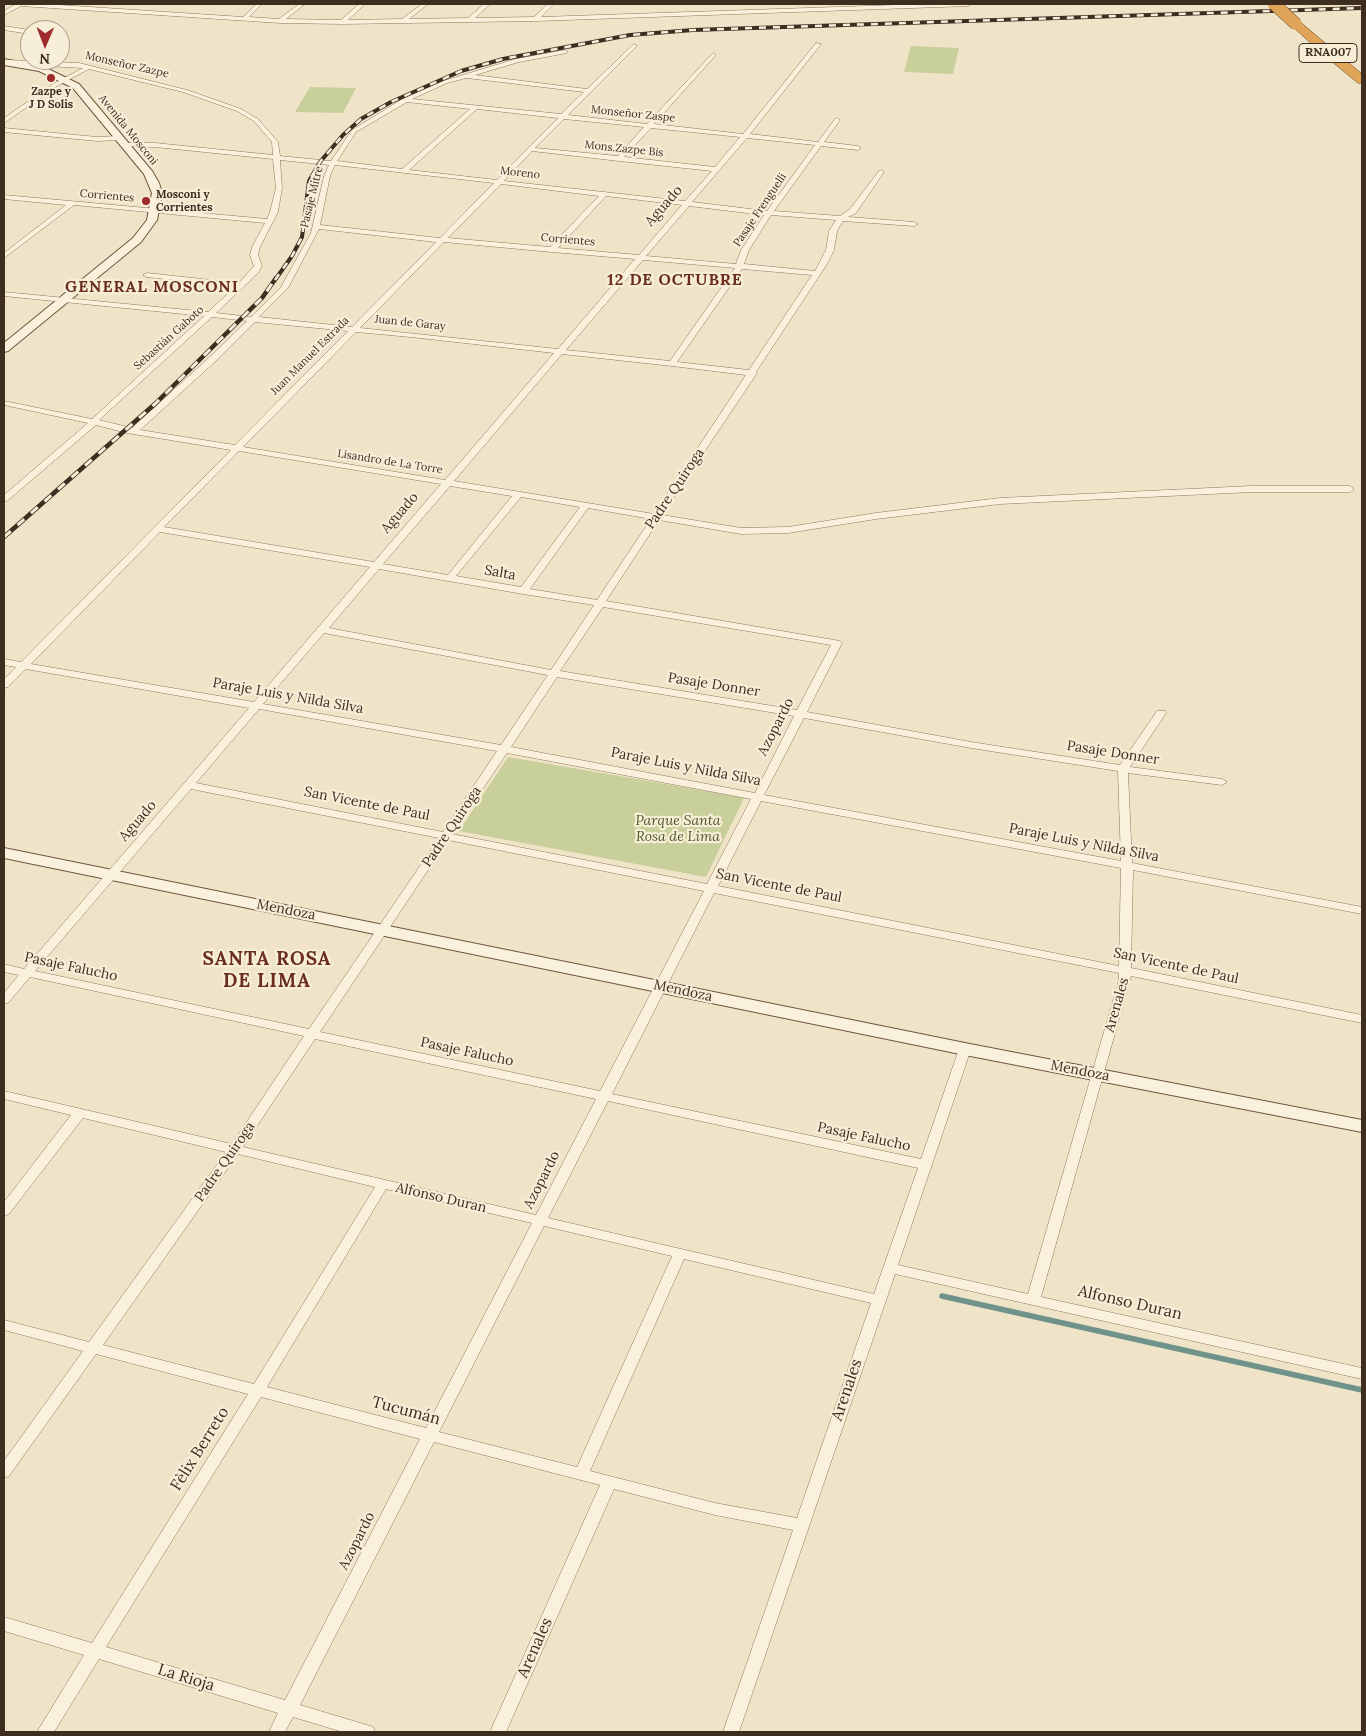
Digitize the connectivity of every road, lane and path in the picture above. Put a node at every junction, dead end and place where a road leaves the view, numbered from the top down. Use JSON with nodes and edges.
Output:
{"nodes":[{"id":1,"x":20,"y":4,"type":"edge"},
{"id":2,"x":149,"y":4,"type":"edge"},
{"id":3,"x":259,"y":4,"type":"edge"},
{"id":4,"x":302,"y":4,"type":"edge"},
{"id":5,"x":362,"y":4,"type":"edge"},
{"id":6,"x":425,"y":4,"type":"edge"},
{"id":7,"x":487,"y":4,"type":"edge"},
{"id":8,"x":551,"y":4,"type":"edge"},
{"id":9,"x":969,"y":4,"type":"edge"},
{"id":10,"x":1274,"y":4,"type":"edge"},
{"id":11,"x":1287,"y":4,"type":"edge"},
{"id":12,"x":137,"y":12,"type":"junction"},
{"id":13,"x":4,"y":13,"type":"edge"},
{"id":14,"x":245,"y":18,"type":"junction"},
{"id":15,"x":536,"y":19,"type":"junction"},
{"id":16,"x":280,"y":21,"type":"junction"},
{"id":17,"x":468,"y":21,"type":"junction"},
{"id":18,"x":343,"y":22,"type":"junction"},
{"id":19,"x":402,"y":22,"type":"junction"},
{"id":20,"x":1302,"y":24,"type":"junction"},
{"id":21,"x":4,"y":28,"type":"edge"},
{"id":22,"x":20,"y":30,"type":"edge"},
{"id":23,"x":818,"y":44,"type":"dead end"},
{"id":24,"x":634,"y":46,"type":"dead end"},
{"id":25,"x":565,"y":52,"type":"dead end"},
{"id":26,"x":713,"y":55,"type":"dead end"},
{"id":27,"x":4,"y":62,"type":"edge"},
{"id":28,"x":89,"y":67,"type":"junction"},
{"id":29,"x":1362,"y":70,"type":"edge"},
{"id":30,"x":463,"y":76,"type":"junction"},
{"id":31,"x":67,"y":80,"type":"junction"},
{"id":32,"x":1362,"y":80,"type":"edge"},
{"id":33,"x":185,"y":91,"type":"joint"},
{"id":34,"x":588,"y":91,"type":"junction"},
{"id":35,"x":406,"y":100,"type":"junction"},
{"id":36,"x":476,"y":107,"type":"junction"},
{"id":37,"x":562,"y":116,"type":"junction"},
{"id":38,"x":837,"y":120,"type":"dead end"},
{"id":39,"x":4,"y":121,"type":"edge"},
{"id":40,"x":649,"y":125,"type":"junction"},
{"id":41,"x":4,"y":130,"type":"edge"},
{"id":42,"x":744,"y":136,"type":"junction"},
{"id":43,"x":121,"y":142,"type":"junction"},
{"id":44,"x":820,"y":144,"type":"junction"},
{"id":45,"x":858,"y":148,"type":"dead end"},
{"id":46,"x":530,"y":149,"type":"junction"},
{"id":47,"x":275,"y":157,"type":"junction"},
{"id":48,"x":619,"y":159,"type":"junction"},
{"id":49,"x":333,"y":163,"type":"junction"},
{"id":50,"x":716,"y":169,"type":"junction"},
{"id":51,"x":404,"y":171,"type":"junction"},
{"id":52,"x":881,"y":172,"type":"dead end"},
{"id":53,"x":500,"y":182,"type":"junction"},
{"id":54,"x":604,"y":194,"type":"junction"},
{"id":55,"x":4,"y":198,"type":"edge"},
{"id":56,"x":71,"y":204,"type":"junction"},
{"id":57,"x":685,"y":204,"type":"junction"},
{"id":58,"x":155,"y":211,"type":"junction"},
{"id":59,"x":769,"y":213,"type":"junction"},
{"id":60,"x":840,"y":219,"type":"junction"},
{"id":61,"x":268,"y":221,"type":"junction"},
{"id":62,"x":914,"y":224,"type":"dead end"},
{"id":63,"x":317,"y":227,"type":"junction"},
{"id":64,"x":442,"y":239,"type":"junction"},
{"id":65,"x":552,"y":250,"type":"junction"},
{"id":66,"x":4,"y":256,"type":"edge"},
{"id":67,"x":639,"y":258,"type":"junction"},
{"id":68,"x":739,"y":266,"type":"junction"},
{"id":69,"x":817,"y":273,"type":"junction"},
{"id":70,"x":147,"y":275,"type":"dead end"},
{"id":71,"x":241,"y":285,"type":"junction"},
{"id":72,"x":4,"y":294,"type":"edge"},
{"id":73,"x":64,"y":300,"type":"junction"},
{"id":74,"x":212,"y":314,"type":"junction"},
{"id":75,"x":254,"y":319,"type":"junction"},
{"id":76,"x":355,"y":329,"type":"junction"},
{"id":77,"x":4,"y":349,"type":"edge"},
{"id":78,"x":559,"y":351,"type":"junction"},
{"id":79,"x":672,"y":364,"type":"junction"},
{"id":80,"x":753,"y":373,"type":"junction"},
{"id":81,"x":4,"y":403,"type":"edge"},
{"id":82,"x":95,"y":422,"type":"junction"},
{"id":83,"x":134,"y":431,"type":"junction"},
{"id":84,"x":236,"y":449,"type":"junction"},
{"id":85,"x":446,"y":483,"type":"junction"},
{"id":86,"x":1350,"y":489,"type":"dead end"},
{"id":87,"x":518,"y":494,"type":"junction"},
{"id":88,"x":4,"y":499,"type":"edge"},
{"id":89,"x":585,"y":506,"type":"junction"},
{"id":90,"x":655,"y":519,"type":"junction"},
{"id":91,"x":158,"y":529,"type":"junction"},
{"id":92,"x":375,"y":566,"type":"junction"},
{"id":93,"x":450,"y":578,"type":"junction"},
{"id":94,"x":524,"y":591,"type":"junction"},
{"id":95,"x":600,"y":604,"type":"junction"},
{"id":96,"x":321,"y":629,"type":"junction"},
{"id":97,"x":837,"y":643,"type":"joint"},
{"id":98,"x":4,"y":662,"type":"edge"},
{"id":99,"x":24,"y":665,"type":"junction"},
{"id":100,"x":553,"y":673,"type":"junction"},
{"id":101,"x":4,"y":685,"type":"edge"},
{"id":102,"x":256,"y":706,"type":"junction"},
{"id":103,"x":801,"y":713,"type":"junction"},
{"id":104,"x":1161,"y":713,"type":"dead end"},
{"id":105,"x":504,"y":749,"type":"junction"},
{"id":106,"x":1123,"y":769,"type":"junction"},
{"id":107,"x":1222,"y":782,"type":"dead end"},
{"id":108,"x":189,"y":785,"type":"junction"},
{"id":109,"x":758,"y":796,"type":"junction"},
{"id":110,"x":446,"y":835,"type":"junction"},
{"id":111,"x":4,"y":853,"type":"edge"},
{"id":112,"x":1127,"y":867,"type":"junction"},
{"id":113,"x":111,"y":874,"type":"junction"},
{"id":114,"x":711,"y":888,"type":"junction"},
{"id":115,"x":1362,"y":910,"type":"edge"},
{"id":116,"x":383,"y":929,"type":"junction"},
{"id":117,"x":4,"y":968,"type":"edge"},
{"id":118,"x":1127,"y":970,"type":"junction"},
{"id":119,"x":27,"y":973,"type":"junction"},
{"id":120,"x":660,"y":986,"type":"junction"},
{"id":121,"x":4,"y":1000,"type":"edge"},
{"id":122,"x":1362,"y":1019,"type":"edge"},
{"id":123,"x":312,"y":1034,"type":"junction"},
{"id":124,"x":966,"y":1049,"type":"junction"},
{"id":125,"x":1097,"y":1075,"type":"junction"},
{"id":126,"x":4,"y":1095,"type":"edge"},
{"id":127,"x":604,"y":1096,"type":"junction"},
{"id":128,"x":80,"y":1113,"type":"junction"},
{"id":129,"x":1362,"y":1126,"type":"edge"},
{"id":130,"x":235,"y":1149,"type":"junction"},
{"id":131,"x":925,"y":1165,"type":"junction"},
{"id":132,"x":384,"y":1184,"type":"junction"},
{"id":133,"x":4,"y":1211,"type":"edge"},
{"id":134,"x":540,"y":1220,"type":"junction"},
{"id":135,"x":680,"y":1253,"type":"junction"},
{"id":136,"x":889,"y":1268,"type":"junction"},
{"id":137,"x":1033,"y":1299,"type":"junction"},
{"id":138,"x":879,"y":1300,"type":"junction"},
{"id":139,"x":4,"y":1325,"type":"edge"},
{"id":140,"x":93,"y":1348,"type":"junction"},
{"id":141,"x":1362,"y":1374,"type":"edge"},
{"id":142,"x":258,"y":1390,"type":"junction"},
{"id":143,"x":430,"y":1435,"type":"junction"},
{"id":144,"x":4,"y":1472,"type":"edge"},
{"id":145,"x":581,"y":1475,"type":"junction"},
{"id":146,"x":609,"y":1482,"type":"junction"},
{"id":147,"x":801,"y":1525,"type":"junction"},
{"id":148,"x":4,"y":1624,"type":"edge"},
{"id":149,"x":94,"y":1651,"type":"junction"},
{"id":150,"x":289,"y":1709,"type":"junction"},
{"id":151,"x":45,"y":1732,"type":"edge"},
{"id":152,"x":277,"y":1732,"type":"edge"},
{"id":153,"x":367,"y":1732,"type":"edge"},
{"id":154,"x":498,"y":1732,"type":"edge"},
{"id":155,"x":731,"y":1732,"type":"edge"}],
"edges":[{"from":1,"to":12,"type":"street"},
{"from":1,"to":13,"type":"street"},
{"from":2,"to":12,"type":"street"},
{"from":3,"to":14,"type":"street"},
{"from":4,"to":16,"type":"street"},
{"from":5,"to":18,"type":"street"},
{"from":6,"to":19,"type":"street"},
{"from":7,"to":17,"type":"street"},
{"from":8,"to":15,"type":"street"},
{"from":9,"to":15,"type":"street"},
{"from":10,"to":20,"type":"highway","number":"RNA007","bridge":true},
{"from":11,"to":20,"type":"highway","number":"RNA007"},
{"from":12,"to":14,"type":"street"},
{"from":14,"to":16,"type":"street"},
{"from":15,"to":17,"type":"street"},
{"from":16,"to":18,"type":"street"},
{"from":17,"to":19,"type":"street"},
{"from":18,"to":19,"type":"street"},
{"from":20,"to":29,"type":"highway","number":"RNA007"},
{"from":20,"to":32,"type":"highway","number":"RNA007"},
{"from":21,"to":22,"type":"street"},
{"from":23,"to":42,"type":"street","name":"Aguado"},
{"from":24,"to":34,"type":"street","name":"Juan Manuel Estrada"},
{"from":25,"to":30,"type":"street","name":"Pasaje Mitre"},
{"from":26,"to":40,"type":"street"},
{"from":27,"to":28,"type":"street","name":"Monseñor Zazpe"},
{"from":27,"to":31,"type":"street","name":"Avenida Mosconi"},
{"from":28,"to":31,"type":"street"},
{"from":28,"to":33,"type":"street","name":"Monseñor Zazpe"},
{"from":30,"to":34,"type":"street"},
{"from":30,"to":35,"type":"street","name":"Pasaje Mitre"},
{"from":31,"to":39,"type":"street"},
{"from":31,"to":43,"type":"street","name":"Avenida Mosconi"},
{"from":33,"to":47,"type":"street","name":"Sebastián Gaboto"},
{"from":34,"to":37,"type":"street","name":"Juan Manuel Estrada"},
{"from":35,"to":36,"type":"street","name":"Monseñor Zaspe"},
{"from":35,"to":49,"type":"street","name":"Pasaje Mitre"},
{"from":36,"to":37,"type":"street","name":"Monseñor Zaspe"},
{"from":36,"to":51,"type":"street"},
{"from":37,"to":40,"type":"street","name":"Monseñor Zaspe"},
{"from":37,"to":46,"type":"street","name":"Juan Manuel Estrada"},
{"from":38,"to":44,"type":"street","name":"Pasaje Frenguelli"},
{"from":40,"to":42,"type":"street","name":"Monseñor Zaspe"},
{"from":40,"to":48,"type":"street"},
{"from":41,"to":43,"type":"street","name":"Moreno"},
{"from":42,"to":44,"type":"street","name":"Monseñor Zaspe"},
{"from":42,"to":50,"type":"street","name":"Aguado"},
{"from":43,"to":47,"type":"street","name":"Moreno"},
{"from":43,"to":58,"type":"street","name":"Avenida Mosconi"},
{"from":44,"to":45,"type":"street","name":"Monseñor Zaspe"},
{"from":44,"to":59,"type":"street","name":"Pasaje Frenguelli"},
{"from":46,"to":48,"type":"street","name":"Mons.Zazpe Bis"},
{"from":46,"to":53,"type":"street","name":"Juan Manuel Estrada"},
{"from":47,"to":49,"type":"street","name":"Moreno"},
{"from":47,"to":61,"type":"street","name":"Sebastián Gaboto"},
{"from":48,"to":50,"type":"street","name":"Mons.Zazpe Bis"},
{"from":49,"to":51,"type":"street","name":"Moreno"},
{"from":49,"to":63,"type":"street","name":"Pasaje Mitre"},
{"from":50,"to":57,"type":"street","name":"Aguado"},
{"from":51,"to":53,"type":"street","name":"Moreno"},
{"from":52,"to":60,"type":"street","name":"Padre Quiroga"},
{"from":53,"to":54,"type":"street","name":"Moreno"},
{"from":53,"to":64,"type":"street","name":"Juan Manuel Estrada"},
{"from":54,"to":57,"type":"street","name":"Moreno"},
{"from":54,"to":65,"type":"street"},
{"from":55,"to":56,"type":"street","name":"Corrientes"},
{"from":56,"to":58,"type":"street","name":"Corrientes"},
{"from":56,"to":66,"type":"street"},
{"from":57,"to":59,"type":"street","name":"Moreno"},
{"from":57,"to":67,"type":"street","name":"Aguado"},
{"from":58,"to":61,"type":"street","name":"Corrientes"},
{"from":58,"to":73,"type":"street","name":"Avenida Mosconi"},
{"from":59,"to":60,"type":"street","name":"Moreno"},
{"from":59,"to":68,"type":"street","name":"Pasaje Frenguelli"},
{"from":60,"to":62,"type":"street","name":"Moreno"},
{"from":60,"to":69,"type":"street","name":"Padre Quiroga"},
{"from":61,"to":71,"type":"street","name":"Sebastián Gaboto"},
{"from":63,"to":64,"type":"street","name":"Corrientes"},
{"from":63,"to":75,"type":"street","name":"Pasaje Mitre"},
{"from":64,"to":65,"type":"street","name":"Corrientes"},
{"from":64,"to":76,"type":"street","name":"Juan Manuel Estrada"},
{"from":65,"to":67,"type":"street","name":"Corrientes"},
{"from":67,"to":68,"type":"street","name":"Corrientes"},
{"from":67,"to":78,"type":"street","name":"Aguado"},
{"from":68,"to":69,"type":"street","name":"Corrientes"},
{"from":68,"to":79,"type":"street","name":"Pasaje Frenguelli"},
{"from":69,"to":80,"type":"street","name":"Padre Quiroga"},
{"from":70,"to":71,"type":"street"},
{"from":71,"to":74,"type":"street","name":"Sebastián Gaboto"},
{"from":72,"to":73,"type":"street","name":"Juan de Garay"},
{"from":73,"to":74,"type":"street","name":"Juan de Garay"},
{"from":73,"to":77,"type":"street","name":"Avenida Mosconi"},
{"from":74,"to":75,"type":"street","name":"Juan de Garay"},
{"from":74,"to":82,"type":"street","name":"Sebastián Gaboto"},
{"from":75,"to":76,"type":"street","name":"Juan de Garay"},
{"from":75,"to":83,"type":"street","name":"Pasaje Mitre"},
{"from":76,"to":78,"type":"street","name":"Juan de Garay"},
{"from":76,"to":84,"type":"street","name":"Juan Manuel Estrada"},
{"from":78,"to":79,"type":"street","name":"Juan de Garay"},
{"from":78,"to":85,"type":"street","name":"Aguado"},
{"from":79,"to":80,"type":"street","name":"Juan de Garay"},
{"from":80,"to":90,"type":"street","name":"Padre Quiroga"},
{"from":81,"to":82,"type":"street","name":"Lisandro de La Torre"},
{"from":82,"to":83,"type":"street","name":"Lisandro de La Torre"},
{"from":82,"to":88,"type":"street","name":"Sebastián Gaboto"},
{"from":83,"to":84,"type":"street","name":"Lisandro de La Torre"},
{"from":84,"to":85,"type":"street","name":"Lisandro de La Torre"},
{"from":84,"to":91,"type":"street","name":"Juan Manuel Estrada"},
{"from":85,"to":87,"type":"street","name":"Lisandro de La Torre"},
{"from":85,"to":92,"type":"street","name":"Aguado"},
{"from":86,"to":90,"type":"street","name":"Lisandro de La Torre"},
{"from":87,"to":89,"type":"street","name":"Lisandro de La Torre"},
{"from":87,"to":93,"type":"street"},
{"from":89,"to":90,"type":"street","name":"Lisandro de La Torre"},
{"from":89,"to":94,"type":"street"},
{"from":90,"to":95,"type":"street","name":"Padre Quiroga"},
{"from":91,"to":92,"type":"street","name":"Salta"},
{"from":91,"to":99,"type":"street","name":"Juan Manuel Estrada"},
{"from":92,"to":93,"type":"street","name":"Salta"},
{"from":92,"to":96,"type":"street","name":"Aguado"},
{"from":93,"to":94,"type":"street","name":"Salta"},
{"from":94,"to":95,"type":"street","name":"Salta"},
{"from":95,"to":97,"type":"street","name":"Salta"},
{"from":95,"to":100,"type":"street","name":"Padre Quiroga"},
{"from":96,"to":100,"type":"street","name":"Pasaje Donner"},
{"from":96,"to":102,"type":"street","name":"Aguado"},
{"from":97,"to":103,"type":"street","name":"Azopardo"},
{"from":98,"to":99,"type":"street","name":"Paraje Luis y Nilda Silva"},
{"from":99,"to":101,"type":"street","name":"Juan Manuel Estrada"},
{"from":99,"to":102,"type":"street","name":"Paraje Luis y Nilda Silva"},
{"from":100,"to":103,"type":"street","name":"Pasaje Donner"},
{"from":100,"to":105,"type":"street","name":"Padre Quiroga"},
{"from":102,"to":105,"type":"street","name":"Paraje Luis y Nilda Silva"},
{"from":102,"to":108,"type":"street","name":"Aguado"},
{"from":103,"to":106,"type":"street","name":"Pasaje Donner"},
{"from":103,"to":109,"type":"street","name":"Azopardo"},
{"from":104,"to":106,"type":"street"},
{"from":105,"to":109,"type":"street","name":"Paraje Luis y Nilda Silva"},
{"from":105,"to":110,"type":"street","name":"Padre Quiroga"},
{"from":106,"to":107,"type":"street","name":"Pasaje Donner"},
{"from":106,"to":112,"type":"street","name":"Arenales"},
{"from":108,"to":110,"type":"street","name":"San Vicente de Paul"},
{"from":108,"to":113,"type":"street","name":"Aguado"},
{"from":109,"to":112,"type":"street","name":"Paraje Luis y Nilda Silva"},
{"from":109,"to":114,"type":"street","name":"Azopardo"},
{"from":110,"to":114,"type":"street","name":"San Vicente de Paul"},
{"from":110,"to":116,"type":"street","name":"Padre Quiroga"},
{"from":111,"to":113,"type":"street","name":"Mendoza"},
{"from":112,"to":115,"type":"street","name":"Paraje Luis y Nilda Silva"},
{"from":112,"to":118,"type":"street","name":"Arenales"},
{"from":113,"to":116,"type":"street","name":"Mendoza"},
{"from":113,"to":119,"type":"street","name":"Aguado"},
{"from":114,"to":118,"type":"street","name":"San Vicente de Paul"},
{"from":114,"to":120,"type":"street","name":"Azopardo"},
{"from":116,"to":120,"type":"street","name":"Mendoza"},
{"from":116,"to":123,"type":"street","name":"Padre Quiroga"},
{"from":117,"to":119,"type":"street","name":"Pasaje Falucho"},
{"from":118,"to":122,"type":"street","name":"San Vicente de Paul"},
{"from":118,"to":125,"type":"street","name":"Arenales"},
{"from":119,"to":121,"type":"street","name":"Aguado"},
{"from":119,"to":123,"type":"street","name":"Pasaje Falucho"},
{"from":120,"to":124,"type":"street","name":"Mendoza"},
{"from":120,"to":127,"type":"street","name":"Azopardo"},
{"from":123,"to":127,"type":"street","name":"Pasaje Falucho"},
{"from":123,"to":130,"type":"street","name":"Padre Quiroga"},
{"from":124,"to":125,"type":"street","name":"Mendoza"},
{"from":124,"to":131,"type":"street","name":"Arenales"},
{"from":125,"to":129,"type":"street","name":"Mendoza"},
{"from":125,"to":137,"type":"street","name":"Arenales"},
{"from":126,"to":128,"type":"street","name":"Alfonso Duran"},
{"from":127,"to":131,"type":"street","name":"Pasaje Falucho"},
{"from":127,"to":134,"type":"street","name":"Azopardo"},
{"from":128,"to":130,"type":"street","name":"Alfonso Duran"},
{"from":128,"to":133,"type":"street"},
{"from":130,"to":132,"type":"street","name":"Alfonso Duran"},
{"from":130,"to":140,"type":"street","name":"Padre Quiroga"},
{"from":131,"to":136,"type":"street","name":"Arenales"},
{"from":132,"to":134,"type":"street","name":"Alfonso Duran"},
{"from":132,"to":142,"type":"street","name":"Fèlix Berreto"},
{"from":134,"to":135,"type":"street","name":"Alfonso Duran"},
{"from":134,"to":143,"type":"street","name":"Azopardo"},
{"from":135,"to":138,"type":"street","name":"Alfonso Duran"},
{"from":135,"to":145,"type":"street"},
{"from":136,"to":137,"type":"street","name":"Alfonso Duran"},
{"from":136,"to":138,"type":"street","name":"Arenales"},
{"from":137,"to":141,"type":"street","name":"Alfonso Duran"},
{"from":138,"to":147,"type":"street","name":"Arenales"},
{"from":139,"to":140,"type":"street","name":"Tucumán"},
{"from":140,"to":142,"type":"street","name":"Tucumán"},
{"from":140,"to":144,"type":"street","name":"Padre Quiroga"},
{"from":142,"to":143,"type":"street","name":"Tucumán"},
{"from":142,"to":149,"type":"street","name":"Fèlix Berreto"},
{"from":143,"to":145,"type":"street","name":"Tucumán"},
{"from":143,"to":150,"type":"street","name":"Azopardo"},
{"from":145,"to":146,"type":"street","name":"Tucumán"},
{"from":146,"to":147,"type":"street","name":"Tucumán"},
{"from":146,"to":154,"type":"street","name":"Arenales"},
{"from":147,"to":155,"type":"street","name":"Arenales"},
{"from":148,"to":149,"type":"street","name":"La Rioja"},
{"from":149,"to":150,"type":"street","name":"La Rioja"},
{"from":149,"to":151,"type":"street","name":"Fèlix Berreto"},
{"from":150,"to":152,"type":"street","name":"Azopardo"},
{"from":150,"to":153,"type":"street","name":"La Rioja"}]}
